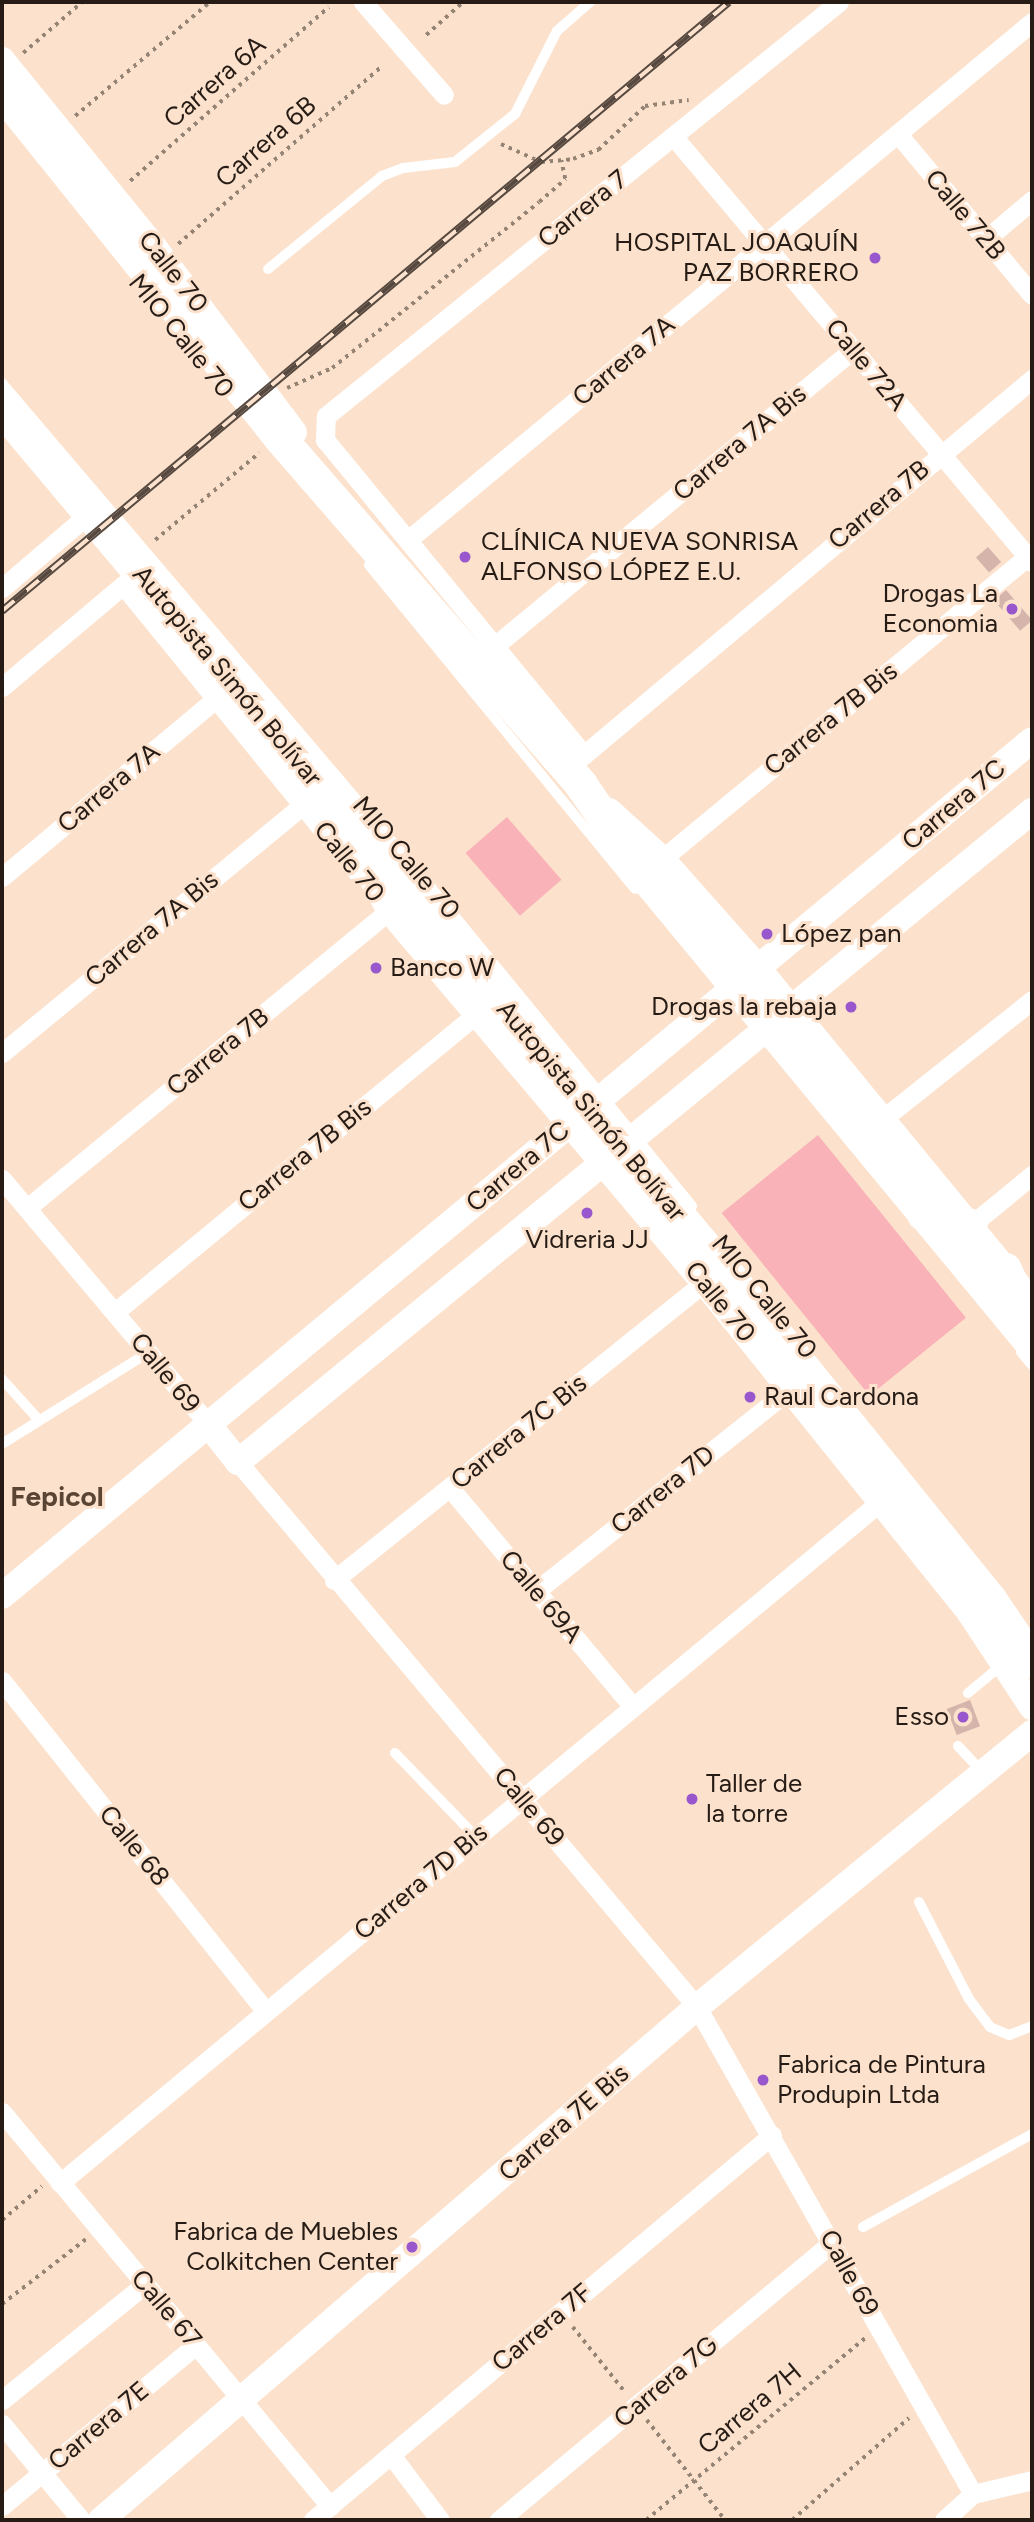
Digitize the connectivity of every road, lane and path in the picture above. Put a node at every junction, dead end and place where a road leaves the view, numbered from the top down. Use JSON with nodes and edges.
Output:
{"nodes":[{"id":1,"x":82,"y":2,"type":"edge"},
{"id":2,"x":210,"y":2,"type":"edge"},
{"id":3,"x":363,"y":2,"type":"edge"},
{"id":4,"x":463,"y":2,"type":"edge"},
{"id":5,"x":590,"y":2,"type":"edge"},
{"id":6,"x":839,"y":2,"type":"edge"},
{"id":7,"x":329,"y":8,"type":"dead end"},
{"id":8,"x":1032,"y":22,"type":"edge"},
{"id":9,"x":426,"y":35,"type":"dead end"},
{"id":10,"x":12,"y":57,"type":"edge"},
{"id":11,"x":380,"y":68,"type":"dead end"},
{"id":12,"x":2,"y":92,"type":"edge"},
{"id":13,"x":444,"y":95,"type":"dead end"},
{"id":14,"x":693,"y":105,"type":"dead end"},
{"id":15,"x":73,"y":117,"type":"dead end"},
{"id":16,"x":490,"y":133,"type":"junction"},
{"id":17,"x":898,"y":134,"type":"junction"},
{"id":18,"x":673,"y":136,"type":"junction"},
{"id":19,"x":561,"y":160,"type":"junction"},
{"id":20,"x":126,"y":184,"type":"dead end"},
{"id":21,"x":1032,"y":200,"type":"edge"},
{"id":22,"x":76,"y":206,"type":"dead end"},
{"id":23,"x":986,"y":240,"type":"junction"},
{"id":24,"x":178,"y":244,"type":"dead end"},
{"id":25,"x":765,"y":245,"type":"junction"},
{"id":26,"x":268,"y":269,"type":"dead end"},
{"id":27,"x":1032,"y":296,"type":"edge"},
{"id":28,"x":853,"y":349,"type":"junction"},
{"id":29,"x":206,"y":368,"type":"dead end"},
{"id":30,"x":1032,"y":379,"type":"edge"},
{"id":31,"x":2,"y":383,"type":"edge"},
{"id":32,"x":285,"y":388,"type":"dead end"},
{"id":33,"x":2,"y":409,"type":"edge"},
{"id":34,"x":247,"y":419,"type":"dead end"},
{"id":35,"x":259,"y":453,"type":"dead end"},
{"id":36,"x":940,"y":453,"type":"junction"},
{"id":37,"x":297,"y":478,"type":"dead end"},
{"id":38,"x":331,"y":494,"type":"junction"},
{"id":39,"x":92,"y":511,"type":"junction"},
{"id":40,"x":409,"y":539,"type":"junction"},
{"id":41,"x":153,"y":542,"type":"dead end"},
{"id":42,"x":359,"y":553,"type":"dead end"},
{"id":43,"x":1031,"y":558,"type":"edge"},
{"id":44,"x":2,"y":588,"type":"edge"},
{"id":45,"x":498,"y":644,"type":"junction"},
{"id":46,"x":2,"y":687,"type":"edge"},
{"id":47,"x":216,"y":699,"type":"junction"},
{"id":48,"x":1032,"y":740,"type":"edge"},
{"id":49,"x":578,"y":769,"type":"junction"},
{"id":50,"x":312,"y":797,"type":"junction"},
{"id":51,"x":1032,"y":811,"type":"edge"},
{"id":52,"x":662,"y":859,"type":"junction"},
{"id":53,"x":2,"y":877,"type":"edge"},
{"id":54,"x":639,"y":895,"type":"dead end"},
{"id":55,"x":399,"y":903,"type":"junction"},
{"id":56,"x":735,"y":989,"type":"junction"},
{"id":57,"x":1032,"y":1000,"type":"edge"},
{"id":58,"x":487,"y":1005,"type":"junction"},
{"id":59,"x":766,"y":1027,"type":"junction"},
{"id":60,"x":2,"y":1053,"type":"edge"},
{"id":61,"x":588,"y":1109,"type":"junction"},
{"id":62,"x":880,"y":1121,"type":"junction"},
{"id":63,"x":618,"y":1146,"type":"junction"},
{"id":64,"x":1032,"y":1175,"type":"edge"},
{"id":65,"x":2,"y":1179,"type":"edge"},
{"id":66,"x":27,"y":1208,"type":"junction"},
{"id":67,"x":923,"y":1214,"type":"junction"},
{"id":68,"x":699,"y":1216,"type":"dead end"},
{"id":69,"x":971,"y":1225,"type":"junction"},
{"id":70,"x":724,"y":1248,"type":"dead end"},
{"id":71,"x":1005,"y":1269,"type":"junction"},
{"id":72,"x":704,"y":1282,"type":"junction"},
{"id":73,"x":1032,"y":1303,"type":"edge"},
{"id":74,"x":115,"y":1312,"type":"junction"},
{"id":75,"x":1026,"y":1340,"type":"edge"},
{"id":76,"x":802,"y":1345,"type":"dead end"},
{"id":77,"x":149,"y":1352,"type":"junction"},
{"id":78,"x":1032,"y":1365,"type":"edge"},
{"id":79,"x":828,"y":1377,"type":"dead end"},
{"id":80,"x":2,"y":1379,"type":"edge"},
{"id":81,"x":790,"y":1389,"type":"junction"},
{"id":82,"x":838,"y":1411,"type":"junction"},
{"id":83,"x":37,"y":1418,"type":"junction"},
{"id":84,"x":208,"y":1424,"type":"junction"},
{"id":85,"x":2,"y":1444,"type":"edge"},
{"id":86,"x":868,"y":1449,"type":"junction"},
{"id":87,"x":237,"y":1462,"type":"junction"},
{"id":88,"x":450,"y":1488,"type":"junction"},
{"id":89,"x":880,"y":1502,"type":"junction"},
{"id":90,"x":334,"y":1580,"type":"junction"},
{"id":91,"x":536,"y":1591,"type":"junction"},
{"id":92,"x":2,"y":1598,"type":"edge"},
{"id":93,"x":1032,"y":1638,"type":"edge"},
{"id":94,"x":1019,"y":1662,"type":"edge"},
{"id":95,"x":2,"y":1681,"type":"edge"},
{"id":96,"x":968,"y":1693,"type":"dead end"},
{"id":97,"x":633,"y":1707,"type":"junction"},
{"id":98,"x":1032,"y":1707,"type":"edge"},
{"id":99,"x":1032,"y":1733,"type":"edge"},
{"id":100,"x":958,"y":1746,"type":"dead end"},
{"id":101,"x":395,"y":1753,"type":"dead end"},
{"id":102,"x":982,"y":1772,"type":"junction"},
{"id":103,"x":522,"y":1798,"type":"junction"},
{"id":104,"x":476,"y":1836,"type":"junction"},
{"id":105,"x":919,"y":1902,"type":"dead end"},
{"id":106,"x":697,"y":2007,"type":"junction"},
{"id":107,"x":265,"y":2011,"type":"junction"},
{"id":108,"x":1032,"y":2026,"type":"edge"},
{"id":109,"x":2,"y":2112,"type":"edge"},
{"id":110,"x":1032,"y":2134,"type":"edge"},
{"id":111,"x":772,"y":2135,"type":"junction"},
{"id":112,"x":57,"y":2180,"type":"junction"},
{"id":113,"x":2,"y":2220,"type":"edge"},
{"id":114,"x":863,"y":2227,"type":"dead end"},
{"id":115,"x":98,"y":2229,"type":"junction"},
{"id":116,"x":832,"y":2243,"type":"junction"},
{"id":117,"x":145,"y":2284,"type":"junction"},
{"id":118,"x":2,"y":2304,"type":"edge"},
{"id":119,"x":879,"y":2327,"type":"junction"},
{"id":120,"x":196,"y":2345,"type":"junction"},
{"id":121,"x":2,"y":2400,"type":"edge"},
{"id":122,"x":243,"y":2403,"type":"junction"},
{"id":123,"x":923,"y":2406,"type":"junction"},
{"id":124,"x":2,"y":2424,"type":"edge"},
{"id":125,"x":391,"y":2455,"type":"junction"},
{"id":126,"x":42,"y":2473,"type":"junction"},
{"id":127,"x":1032,"y":2480,"type":"edge"},
{"id":128,"x":972,"y":2494,"type":"junction"},
{"id":129,"x":2,"y":2506,"type":"edge"},
{"id":130,"x":330,"y":2506,"type":"junction"},
{"id":131,"x":81,"y":2520,"type":"edge"},
{"id":132,"x":101,"y":2520,"type":"edge"},
{"id":133,"x":313,"y":2520,"type":"edge"},
{"id":134,"x":440,"y":2520,"type":"edge"},
{"id":135,"x":499,"y":2520,"type":"edge"},
{"id":136,"x":646,"y":2520,"type":"edge"},
{"id":137,"x":792,"y":2520,"type":"edge"},
{"id":138,"x":944,"y":2520,"type":"edge"}],
"edges":[{"from":1,"to":10,"type":"path"},
{"from":2,"to":15,"type":"path"},
{"from":3,"to":13,"type":"street"},
{"from":4,"to":9,"type":"path"},
{"from":5,"to":16,"type":"lane"},
{"from":6,"to":18,"type":"street","name":"Carrera 7"},
{"from":7,"to":20,"type":"path","name":"Carrera 6A"},
{"from":8,"to":17,"type":"street","name":"Carrera 7A"},
{"from":10,"to":38,"type":"street","name":"Calle 70"},
{"from":11,"to":24,"type":"path","name":"Carrera 6B"},
{"from":12,"to":38,"type":"highway"},
{"from":14,"to":19,"type":"path"},
{"from":16,"to":19,"type":"path"},
{"from":16,"to":26,"type":"lane"},
{"from":17,"to":23,"type":"street","name":"Calle 72B"},
{"from":17,"to":25,"type":"street","name":"Carrera 7A"},
{"from":18,"to":25,"type":"street","name":"Calle 72A"},
{"from":18,"to":40,"type":"street","name":"Carrera 7"},
{"from":19,"to":32,"type":"path"},
{"from":21,"to":23,"type":"street"},
{"from":22,"to":29,"type":"lane","name":"MIO Calle 70"},
{"from":23,"to":27,"type":"street","name":"Calle 72B"},
{"from":25,"to":28,"type":"street","name":"Calle 72A"},
{"from":25,"to":40,"type":"street","name":"Carrera 7A"},
{"from":28,"to":36,"type":"street","name":"Calle 72A"},
{"from":28,"to":45,"type":"street","name":"Carrera 7A Bis"},
{"from":30,"to":36,"type":"street","name":"Carrera 7B"},
{"from":31,"to":61,"type":"lane","name":"MIO Calle 70"},
{"from":33,"to":39,"type":"highway","name":"Autopista Simón Bolívar"},
{"from":34,"to":37,"type":"lane","name":"MIO Calle 70"},
{"from":35,"to":41,"type":"path"},
{"from":36,"to":43,"type":"street","name":"Calle 72A"},
{"from":36,"to":49,"type":"street","name":"Carrera 7B"},
{"from":38,"to":49,"type":"highway"},
{"from":39,"to":44,"type":"street"},
{"from":39,"to":50,"type":"highway","name":"Autopista Simón Bolívar"},
{"from":40,"to":45,"type":"street"},
{"from":42,"to":54,"type":"lane"},
{"from":43,"to":52,"type":"street","name":"Carrera 7B Bis"},
{"from":45,"to":49,"type":"street"},
{"from":46,"to":47,"type":"street","name":"Calle 70"},
{"from":47,"to":50,"type":"street","name":"Calle 70"},
{"from":47,"to":53,"type":"street","name":"Carrera 7A"},
{"from":48,"to":56,"type":"street","name":"Carrera 7C"},
{"from":49,"to":52,"type":"street"},
{"from":49,"to":56,"type":"highway"},
{"from":50,"to":55,"type":"highway","name":"Autopista Simón Bolívar"},
{"from":50,"to":60,"type":"street","name":"Carrera 7A Bis"},
{"from":51,"to":59,"type":"street","name":"Carrera 7C"},
{"from":52,"to":56,"type":"street"},
{"from":55,"to":58,"type":"highway","name":"Autopista Simón Bolívar"},
{"from":55,"to":66,"type":"street","name":"Carrera 7B"},
{"from":56,"to":59,"type":"highway"},
{"from":56,"to":61,"type":"street","name":"Carrera 7C"},
{"from":57,"to":62,"type":"street"},
{"from":58,"to":61,"type":"highway","name":"Autopista Simón Bolívar"},
{"from":58,"to":74,"type":"street","name":"Carrera 7B Bis"},
{"from":59,"to":62,"type":"street"},
{"from":59,"to":63,"type":"street","name":"Carrera 7C"},
{"from":59,"to":67,"type":"highway"},
{"from":61,"to":63,"type":"highway","name":"Autopista Simón Bolívar"},
{"from":61,"to":84,"type":"street","name":"Carrera 7C"},
{"from":62,"to":69,"type":"street"},
{"from":63,"to":68,"type":"lane","name":"MIO Calle 70"},
{"from":63,"to":72,"type":"street","name":"Calle 70"},
{"from":63,"to":82,"type":"highway","name":"Autopista Simón Bolívar"},
{"from":63,"to":87,"type":"street","name":"Carrera 7C"},
{"from":64,"to":69,"type":"street"},
{"from":65,"to":66,"type":"street","name":"Calle 69"},
{"from":66,"to":74,"type":"street","name":"Calle 69"},
{"from":67,"to":69,"type":"highway"},
{"from":67,"to":75,"type":"highway"},
{"from":69,"to":71,"type":"street"},
{"from":70,"to":76,"type":"lane","name":"MIO Calle 70"},
{"from":71,"to":73,"type":"street"},
{"from":71,"to":75,"type":"highway"},
{"from":72,"to":81,"type":"street","name":"Calle 70"},
{"from":72,"to":88,"type":"street","name":"Carrera 7C Bis"},
{"from":74,"to":77,"type":"street","name":"Calle 69"},
{"from":75,"to":78,"type":"lane"},
{"from":77,"to":83,"type":"lane"},
{"from":77,"to":84,"type":"street","name":"Calle 69"},
{"from":79,"to":93,"type":"lane","name":"MIO Calle 70"},
{"from":80,"to":83,"type":"lane"},
{"from":81,"to":82,"type":"highway"},
{"from":81,"to":89,"type":"street","name":"Calle 70"},
{"from":81,"to":91,"type":"street","name":"Carrera 7D"},
{"from":82,"to":86,"type":"highway","name":"Autopista Simón Bolívar"},
{"from":83,"to":85,"type":"lane"},
{"from":84,"to":87,"type":"street","name":"Calle 69"},
{"from":84,"to":92,"type":"street","name":"Carrera 7C"},
{"from":86,"to":89,"type":"highway"},
{"from":86,"to":94,"type":"highway","name":"Autopista Simón Bolívar"},
{"from":87,"to":90,"type":"street","name":"Calle 69"},
{"from":88,"to":90,"type":"street","name":"Carrera 7C Bis"},
{"from":88,"to":91,"type":"street","name":"Calle 69A"},
{"from":89,"to":94,"type":"street","name":"Calle 70"},
{"from":89,"to":97,"type":"street","name":"Carrera 7D Bis"},
{"from":90,"to":103,"type":"street","name":"Calle 69"},
{"from":91,"to":97,"type":"street","name":"Calle 69A"},
{"from":94,"to":96,"type":"lane"},
{"from":94,"to":98,"type":"street","name":"Calle 70"},
{"from":95,"to":107,"type":"street","name":"Calle 68"},
{"from":97,"to":103,"type":"street","name":"Carrera 7D Bis"},
{"from":99,"to":102,"type":"street","name":"Carrera 7E Bis"},
{"from":100,"to":102,"type":"lane"},
{"from":101,"to":104,"type":"lane"},
{"from":102,"to":106,"type":"street","name":"Carrera 7E Bis"},
{"from":103,"to":104,"type":"street","name":"Carrera 7D Bis"},
{"from":103,"to":106,"type":"street","name":"Calle 69"},
{"from":104,"to":107,"type":"street","name":"Carrera 7D Bis"},
{"from":105,"to":108,"type":"lane"},
{"from":106,"to":111,"type":"street","name":"Calle 69"},
{"from":106,"to":122,"type":"street","name":"Carrera 7E Bis"},
{"from":107,"to":112,"type":"street","name":"Carrera 7D Bis"},
{"from":109,"to":112,"type":"street","name":"Calle 67"},
{"from":110,"to":114,"type":"lane"},
{"from":111,"to":116,"type":"street","name":"Calle 69"},
{"from":111,"to":125,"type":"street","name":"Carrera 7F"},
{"from":112,"to":113,"type":"path"},
{"from":112,"to":115,"type":"street","name":"Calle 67"},
{"from":115,"to":117,"type":"street","name":"Calle 67"},
{"from":115,"to":118,"type":"path"},
{"from":116,"to":119,"type":"street","name":"Calle 69"},
{"from":116,"to":135,"type":"street","name":"Carrera 7G"},
{"from":117,"to":120,"type":"street","name":"Calle 67"},
{"from":117,"to":121,"type":"street"},
{"from":119,"to":123,"type":"street","name":"Calle 69"},
{"from":119,"to":136,"type":"path","name":"Carrera 7H"},
{"from":120,"to":122,"type":"street","name":"Calle 67"},
{"from":120,"to":126,"type":"street","name":"Carrera 7E"},
{"from":122,"to":130,"type":"street","name":"Calle 67"},
{"from":122,"to":132,"type":"street","name":"Carrera 7E Bis"},
{"from":123,"to":128,"type":"street","name":"Calle 69"},
{"from":123,"to":137,"type":"path"},
{"from":124,"to":126,"type":"street"},
{"from":125,"to":130,"type":"street","name":"Carrera 7F"},
{"from":125,"to":134,"type":"street"},
{"from":126,"to":129,"type":"street","name":"Carrera 7E"},
{"from":126,"to":131,"type":"street"},
{"from":127,"to":128,"type":"street"},
{"from":128,"to":138,"type":"street"},
{"from":130,"to":133,"type":"street","name":"Carrera 7F"}]}
